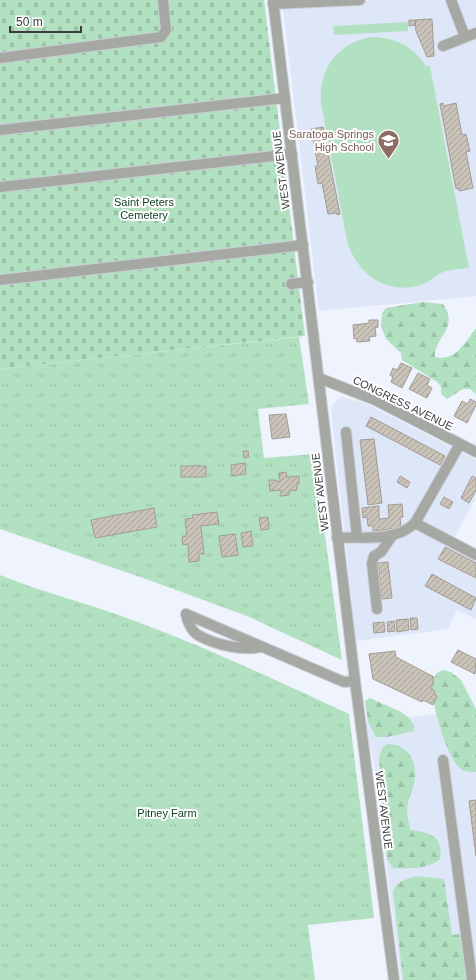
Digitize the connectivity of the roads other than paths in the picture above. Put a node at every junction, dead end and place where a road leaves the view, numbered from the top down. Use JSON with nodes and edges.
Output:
{"nodes":[{"id":1,"x":163,"y":0,"type":"edge"},
{"id":2,"x":360,"y":0,"type":"edge"},
{"id":3,"x":451,"y":0,"type":"edge"},
{"id":4,"x":273,"y":2,"type":"edge"},
{"id":5,"x":476,"y":33,"type":"edge"},
{"id":6,"x":465,"y":37,"type":"junction"},
{"id":7,"x":443,"y":46,"type":"dead end"},
{"id":8,"x":0,"y":58,"type":"edge"},
{"id":9,"x":285,"y":98,"type":"junction"},
{"id":10,"x":0,"y":130,"type":"edge"},
{"id":11,"x":292,"y":154,"type":"junction"},
{"id":12,"x":0,"y":187,"type":"edge"},
{"id":13,"x":303,"y":246,"type":"junction"},
{"id":14,"x":0,"y":280,"type":"edge"},
{"id":15,"x":308,"y":282,"type":"junction"},
{"id":16,"x":291,"y":284,"type":"dead end"},
{"id":17,"x":319,"y":378,"type":"junction"},
{"id":18,"x":346,"y":432,"type":"dead end"},
{"id":19,"x":460,"y":444,"type":"junction"},
{"id":20,"x":476,"y":452,"type":"edge"},
{"id":21,"x":415,"y":523,"type":"junction"},
{"id":22,"x":392,"y":536,"type":"junction"},
{"id":23,"x":357,"y":537,"type":"junction"},
{"id":24,"x":337,"y":538,"type":"junction"},
{"id":25,"x":476,"y":555,"type":"edge"},
{"id":26,"x":377,"y":609,"type":"dead end"},
{"id":27,"x":264,"y":647,"type":"junction"},
{"id":28,"x":355,"y":681,"type":"junction"},
{"id":29,"x":443,"y":760,"type":"dead end"},
{"id":30,"x":472,"y":957,"type":"edge"},
{"id":31,"x":394,"y":980,"type":"edge"},
{"id":32,"x":472,"y":980,"type":"edge"}],
"edges":[{"from":1,"to":8,"type":"street"},
{"from":2,"to":4,"type":"street"},
{"from":3,"to":6,"type":"street"},
{"from":4,"to":9,"type":"street","name":"WEST AVENUE"},
{"from":5,"to":6,"type":"street"},
{"from":6,"to":7,"type":"street"},
{"from":9,"to":10,"type":"street"},
{"from":9,"to":11,"type":"street","name":"WEST AVENUE"},
{"from":11,"to":12,"type":"street"},
{"from":11,"to":13,"type":"street","name":"WEST AVENUE"},
{"from":13,"to":14,"type":"street"},
{"from":13,"to":15,"type":"street","name":"WEST AVENUE"},
{"from":15,"to":16,"type":"street"},
{"from":15,"to":17,"type":"street","name":"WEST AVENUE"},
{"from":17,"to":19,"type":"street","name":"CONGRESS AVENUE"},
{"from":17,"to":24,"type":"street","name":"WEST AVENUE"},
{"from":18,"to":23,"type":"street"},
{"from":19,"to":20,"type":"street","name":"CONGRESS AVENUE"},
{"from":19,"to":21,"type":"street"},
{"from":21,"to":22,"type":"street"},
{"from":21,"to":25,"type":"street"},
{"from":22,"to":23,"type":"street"},
{"from":22,"to":26,"type":"street"},
{"from":23,"to":24,"type":"street"},
{"from":24,"to":28,"type":"street","name":"WEST AVENUE"},
{"from":27,"to":27,"type":"street"},
{"from":27,"to":28,"type":"street"},
{"from":28,"to":31,"type":"street","name":"WEST AVENUE"},
{"from":29,"to":30,"type":"street"},
{"from":30,"to":32,"type":"street"}]}
